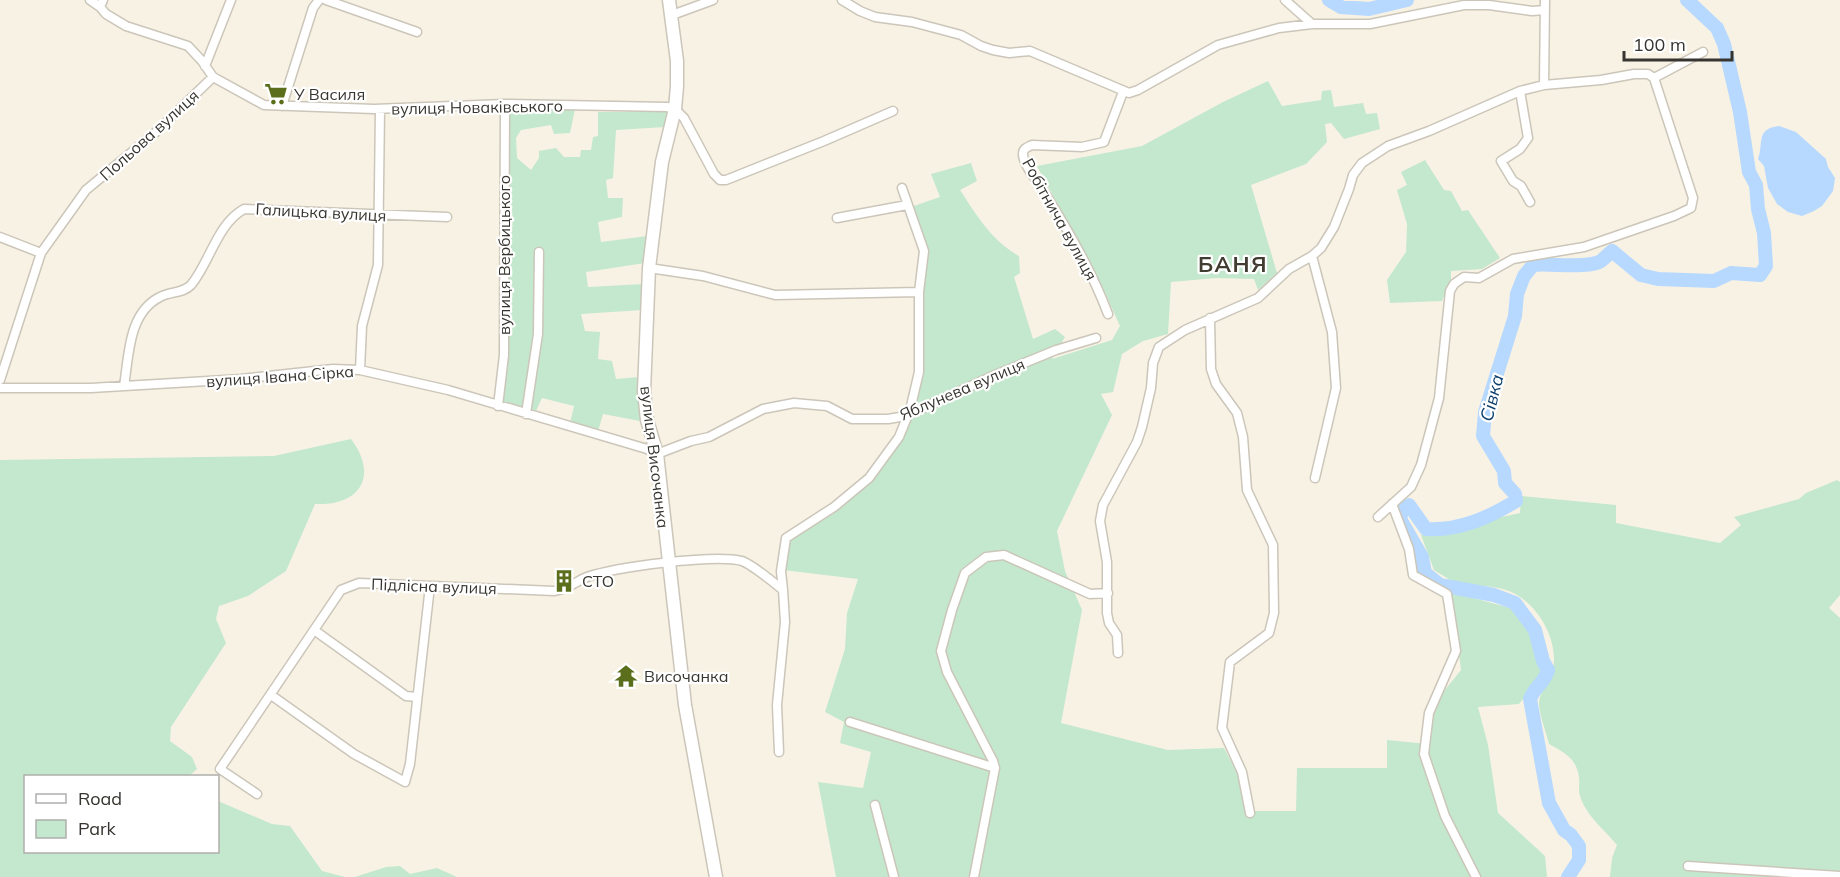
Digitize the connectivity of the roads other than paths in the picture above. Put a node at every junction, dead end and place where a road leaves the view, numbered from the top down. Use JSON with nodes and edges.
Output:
{"nodes":[{"id":1,"x":90,"y":0,"type":"edge"},
{"id":2,"x":231,"y":0,"type":"edge"},
{"id":3,"x":319,"y":0,"type":"edge"},
{"id":4,"x":326,"y":0,"type":"edge"},
{"id":5,"x":669,"y":0,"type":"edge"},
{"id":6,"x":712,"y":0,"type":"edge"},
{"id":7,"x":842,"y":0,"type":"edge"},
{"id":8,"x":1285,"y":0,"type":"edge"},
{"id":9,"x":1545,"y":0,"type":"edge"},
{"id":10,"x":101,"y":4,"type":"edge"},
{"id":11,"x":1545,"y":10,"type":"junction"},
{"id":12,"x":672,"y":15,"type":"junction"},
{"id":13,"x":1312,"y":24,"type":"junction"},
{"id":14,"x":417,"y":32,"type":"dead end"},
{"id":15,"x":1703,"y":51,"type":"dead end"},
{"id":16,"x":206,"y":66,"type":"junction"},
{"id":17,"x":213,"y":77,"type":"junction"},
{"id":18,"x":1654,"y":78,"type":"junction"},
{"id":19,"x":1544,"y":85,"type":"junction"},
{"id":20,"x":1123,"y":92,"type":"junction"},
{"id":21,"x":1520,"y":92,"type":"junction"},
{"id":22,"x":505,"y":104,"type":"junction"},
{"id":23,"x":282,"y":106,"type":"junction"},
{"id":24,"x":380,"y":109,"type":"junction"},
{"id":25,"x":675,"y":109,"type":"junction"},
{"id":26,"x":893,"y":111,"type":"dead end"},
{"id":27,"x":902,"y":188,"type":"dead end"},
{"id":28,"x":1530,"y":202,"type":"dead end"},
{"id":29,"x":908,"y":205,"type":"junction"},
{"id":30,"x":378,"y":215,"type":"junction"},
{"id":31,"x":447,"y":217,"type":"dead end"},
{"id":32,"x":837,"y":218,"type":"dead end"},
{"id":33,"x":0,"y":237,"type":"edge"},
{"id":34,"x":539,"y":252,"type":"dead end"},
{"id":35,"x":41,"y":253,"type":"junction"},
{"id":36,"x":1312,"y":256,"type":"junction"},
{"id":37,"x":650,"y":267,"type":"junction"},
{"id":38,"x":919,"y":292,"type":"junction"},
{"id":39,"x":1108,"y":314,"type":"dead end"},
{"id":40,"x":1210,"y":318,"type":"junction"},
{"id":41,"x":1096,"y":338,"type":"dead end"},
{"id":42,"x":360,"y":370,"type":"junction"},
{"id":43,"x":0,"y":380,"type":"edge"},
{"id":44,"x":124,"y":386,"type":"junction"},
{"id":45,"x":0,"y":388,"type":"edge"},
{"id":46,"x":498,"y":406,"type":"junction"},
{"id":47,"x":526,"y":414,"type":"junction"},
{"id":48,"x":906,"y":416,"type":"junction"},
{"id":49,"x":657,"y":454,"type":"junction"},
{"id":50,"x":1315,"y":478,"type":"dead end"},
{"id":51,"x":1392,"y":504,"type":"junction"},
{"id":52,"x":1378,"y":517,"type":"dead end"},
{"id":53,"x":668,"y":562,"type":"junction"},
{"id":54,"x":430,"y":586,"type":"junction"},
{"id":55,"x":783,"y":590,"type":"junction"},
{"id":56,"x":1108,"y":593,"type":"junction"},
{"id":57,"x":314,"y":630,"type":"junction"},
{"id":58,"x":1118,"y":653,"type":"dead end"},
{"id":59,"x":271,"y":695,"type":"junction"},
{"id":60,"x":417,"y":697,"type":"junction"},
{"id":61,"x":850,"y":722,"type":"dead end"},
{"id":62,"x":779,"y":752,"type":"dead end"},
{"id":63,"x":995,"y":768,"type":"junction"},
{"id":64,"x":257,"y":794,"type":"dead end"},
{"id":65,"x":875,"y":805,"type":"dead end"},
{"id":66,"x":1250,"y":813,"type":"dead end"},
{"id":67,"x":1688,"y":866,"type":"dead end"},
{"id":68,"x":1840,"y":876,"type":"edge"},
{"id":69,"x":716,"y":877,"type":"edge"},
{"id":70,"x":894,"y":877,"type":"edge"},
{"id":71,"x":974,"y":877,"type":"edge"},
{"id":72,"x":1476,"y":877,"type":"edge"}],
"edges":[{"from":1,"to":10,"type":"street","name":"Польова вулиця"},
{"from":2,"to":16,"type":"street"},
{"from":3,"to":23,"type":"street"},
{"from":4,"to":14,"type":"street"},
{"from":5,"to":12,"type":"street","name":"вулиця Височанка"},
{"from":6,"to":12,"type":"street"},
{"from":7,"to":20,"type":"street"},
{"from":8,"to":13,"type":"street"},
{"from":9,"to":11,"type":"street"},
{"from":10,"to":16,"type":"street","name":"Польова вулиця"},
{"from":11,"to":13,"type":"street"},
{"from":11,"to":19,"type":"street"},
{"from":12,"to":25,"type":"street","name":"вулиця Височанка"},
{"from":13,"to":20,"type":"street"},
{"from":15,"to":18,"type":"street"},
{"from":16,"to":17,"type":"street","name":"Польова вулиця"},
{"from":17,"to":23,"type":"street","name":"вулиця Новаківського"},
{"from":17,"to":35,"type":"street","name":"Польова вулиця"},
{"from":18,"to":19,"type":"street"},
{"from":18,"to":51,"type":"street"},
{"from":19,"to":21,"type":"street"},
{"from":20,"to":39,"type":"street","name":"Робітнича вулиця"},
{"from":21,"to":28,"type":"street"},
{"from":21,"to":36,"type":"street"},
{"from":22,"to":24,"type":"street","name":"вулиця Новаківського"},
{"from":22,"to":25,"type":"street","name":"вулиця Новаківського"},
{"from":22,"to":46,"type":"street","name":"вулиця Вербицького"},
{"from":23,"to":24,"type":"street","name":"вулиця Новаківського"},
{"from":24,"to":30,"type":"street"},
{"from":25,"to":26,"type":"street"},
{"from":25,"to":37,"type":"street","name":"вулиця Височанка"},
{"from":27,"to":29,"type":"street"},
{"from":29,"to":32,"type":"street"},
{"from":29,"to":38,"type":"street"},
{"from":30,"to":31,"type":"street","name":"Галицька вулиця"},
{"from":30,"to":42,"type":"street"},
{"from":30,"to":44,"type":"street","name":"Галицька вулиця"},
{"from":33,"to":35,"type":"street"},
{"from":34,"to":47,"type":"street"},
{"from":35,"to":43,"type":"street","name":"Польова вулиця"},
{"from":36,"to":40,"type":"street"},
{"from":36,"to":50,"type":"street"},
{"from":37,"to":38,"type":"street"},
{"from":37,"to":49,"type":"street","name":"вулиця Височанка"},
{"from":38,"to":48,"type":"street"},
{"from":40,"to":56,"type":"street"},
{"from":40,"to":66,"type":"street"},
{"from":41,"to":48,"type":"street","name":"Яблунева вулиця"},
{"from":42,"to":44,"type":"street","name":"вулиця Івана Сірка"},
{"from":42,"to":46,"type":"street","name":"вулиця Івана Сірка"},
{"from":44,"to":45,"type":"street","name":"вулиця Івана Сірка"},
{"from":46,"to":47,"type":"street","name":"вулиця Івана Сірка"},
{"from":47,"to":49,"type":"street","name":"вулиця Івана Сірка"},
{"from":48,"to":49,"type":"street","name":"Яблунева вулиця"},
{"from":48,"to":55,"type":"street"},
{"from":49,"to":53,"type":"street","name":"вулиця Височанка"},
{"from":51,"to":52,"type":"street"},
{"from":51,"to":72,"type":"street"},
{"from":53,"to":54,"type":"street","name":"Підлісна вулиця"},
{"from":53,"to":55,"type":"street","name":"Підлісна вулиця"},
{"from":53,"to":69,"type":"street","name":"вулиця Височанка"},
{"from":54,"to":57,"type":"street","name":"Підлісна вулиця"},
{"from":54,"to":60,"type":"street"},
{"from":55,"to":62,"type":"street"},
{"from":56,"to":58,"type":"street"},
{"from":56,"to":63,"type":"street"},
{"from":57,"to":59,"type":"street","name":"Підлісна вулиця"},
{"from":57,"to":60,"type":"street"},
{"from":59,"to":60,"type":"street"},
{"from":59,"to":64,"type":"street","name":"Підлісна вулиця"},
{"from":61,"to":63,"type":"street"},
{"from":63,"to":71,"type":"street"},
{"from":65,"to":70,"type":"street"},
{"from":67,"to":68,"type":"street"}]}
